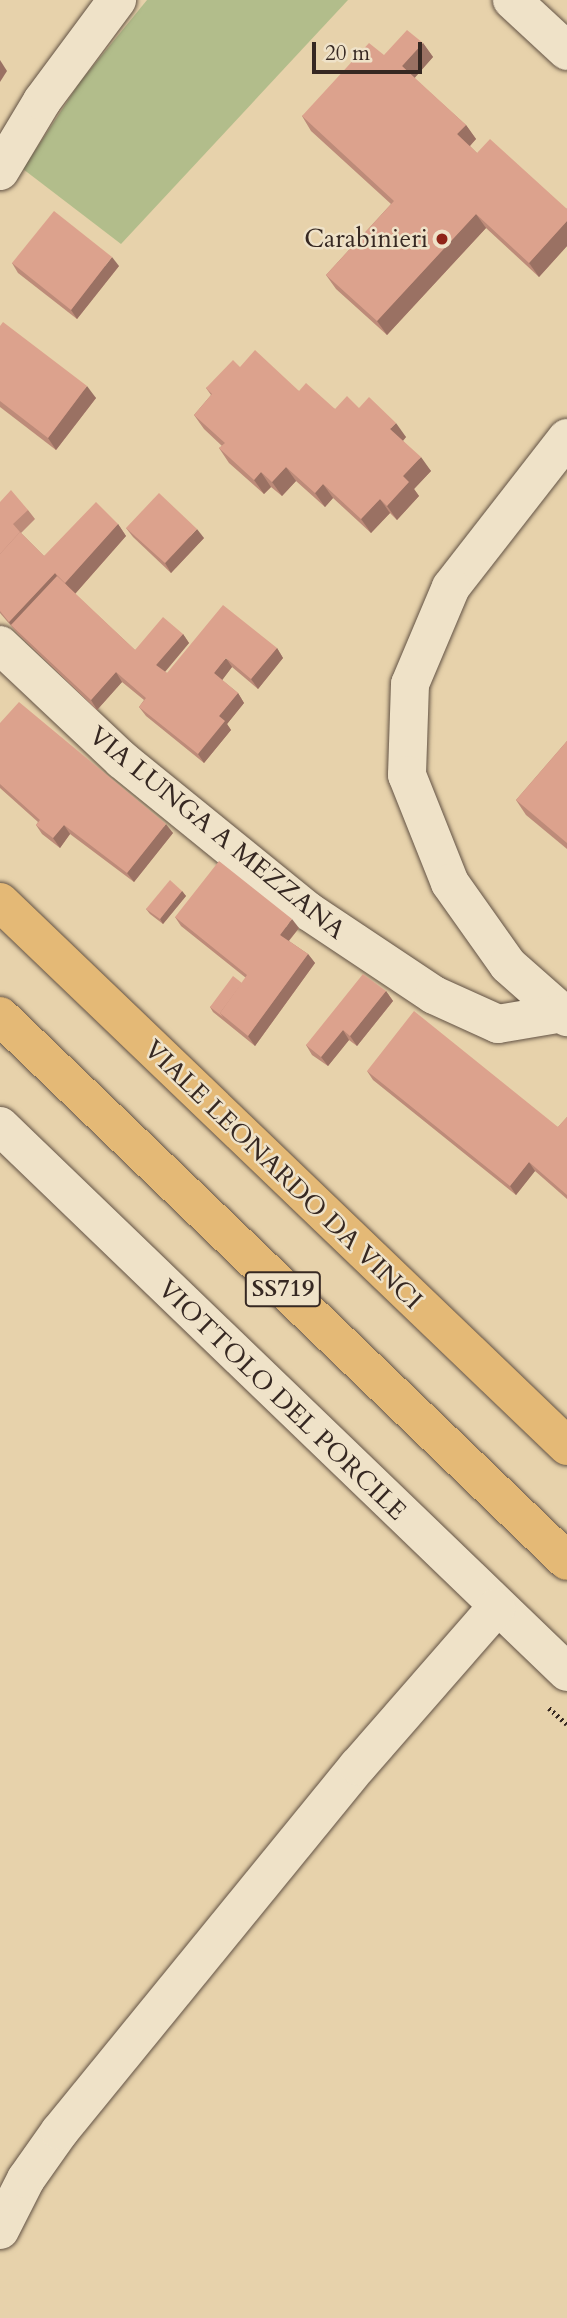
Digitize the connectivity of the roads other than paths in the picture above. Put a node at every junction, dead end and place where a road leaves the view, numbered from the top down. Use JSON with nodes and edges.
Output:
{"nodes":[{"id":1,"x":117,"y":0,"type":"edge"},
{"id":2,"x":512,"y":0,"type":"edge"},
{"id":3,"x":567,"y":51,"type":"edge"},
{"id":4,"x":0,"y":171,"type":"edge"},
{"id":5,"x":567,"y":438,"type":"edge"},
{"id":6,"x":0,"y":645,"type":"edge"},
{"id":7,"x":0,"y":902,"type":"edge"},
{"id":8,"x":565,"y":1015,"type":"edge"},
{"id":9,"x":0,"y":1016,"type":"edge"},
{"id":10,"x":0,"y":1126,"type":"edge"},
{"id":11,"x":567,"y":1447,"type":"edge"},
{"id":12,"x":567,"y":1561,"type":"edge"},
{"id":13,"x":496,"y":1608,"type":"junction"},
{"id":14,"x":567,"y":1672,"type":"edge"},
{"id":15,"x":0,"y":2230,"type":"edge"}],
"edges":[{"from":1,"to":4,"type":"street"},
{"from":2,"to":3,"type":"street"},
{"from":5,"to":8,"type":"street"},
{"from":6,"to":8,"type":"street","name":"VIA LUNGA A MEZZANA"},
{"from":7,"to":11,"type":"highway","name":"VIALE LEONARDO DA VINCI"},
{"from":9,"to":12,"type":"highway","number":"SS719"},
{"from":10,"to":13,"type":"street","name":"VIOTTOLO DEL PORCILE"},
{"from":13,"to":14,"type":"street","name":"VIOTTOLO DEL PORCILE"},
{"from":13,"to":15,"type":"street"}]}
